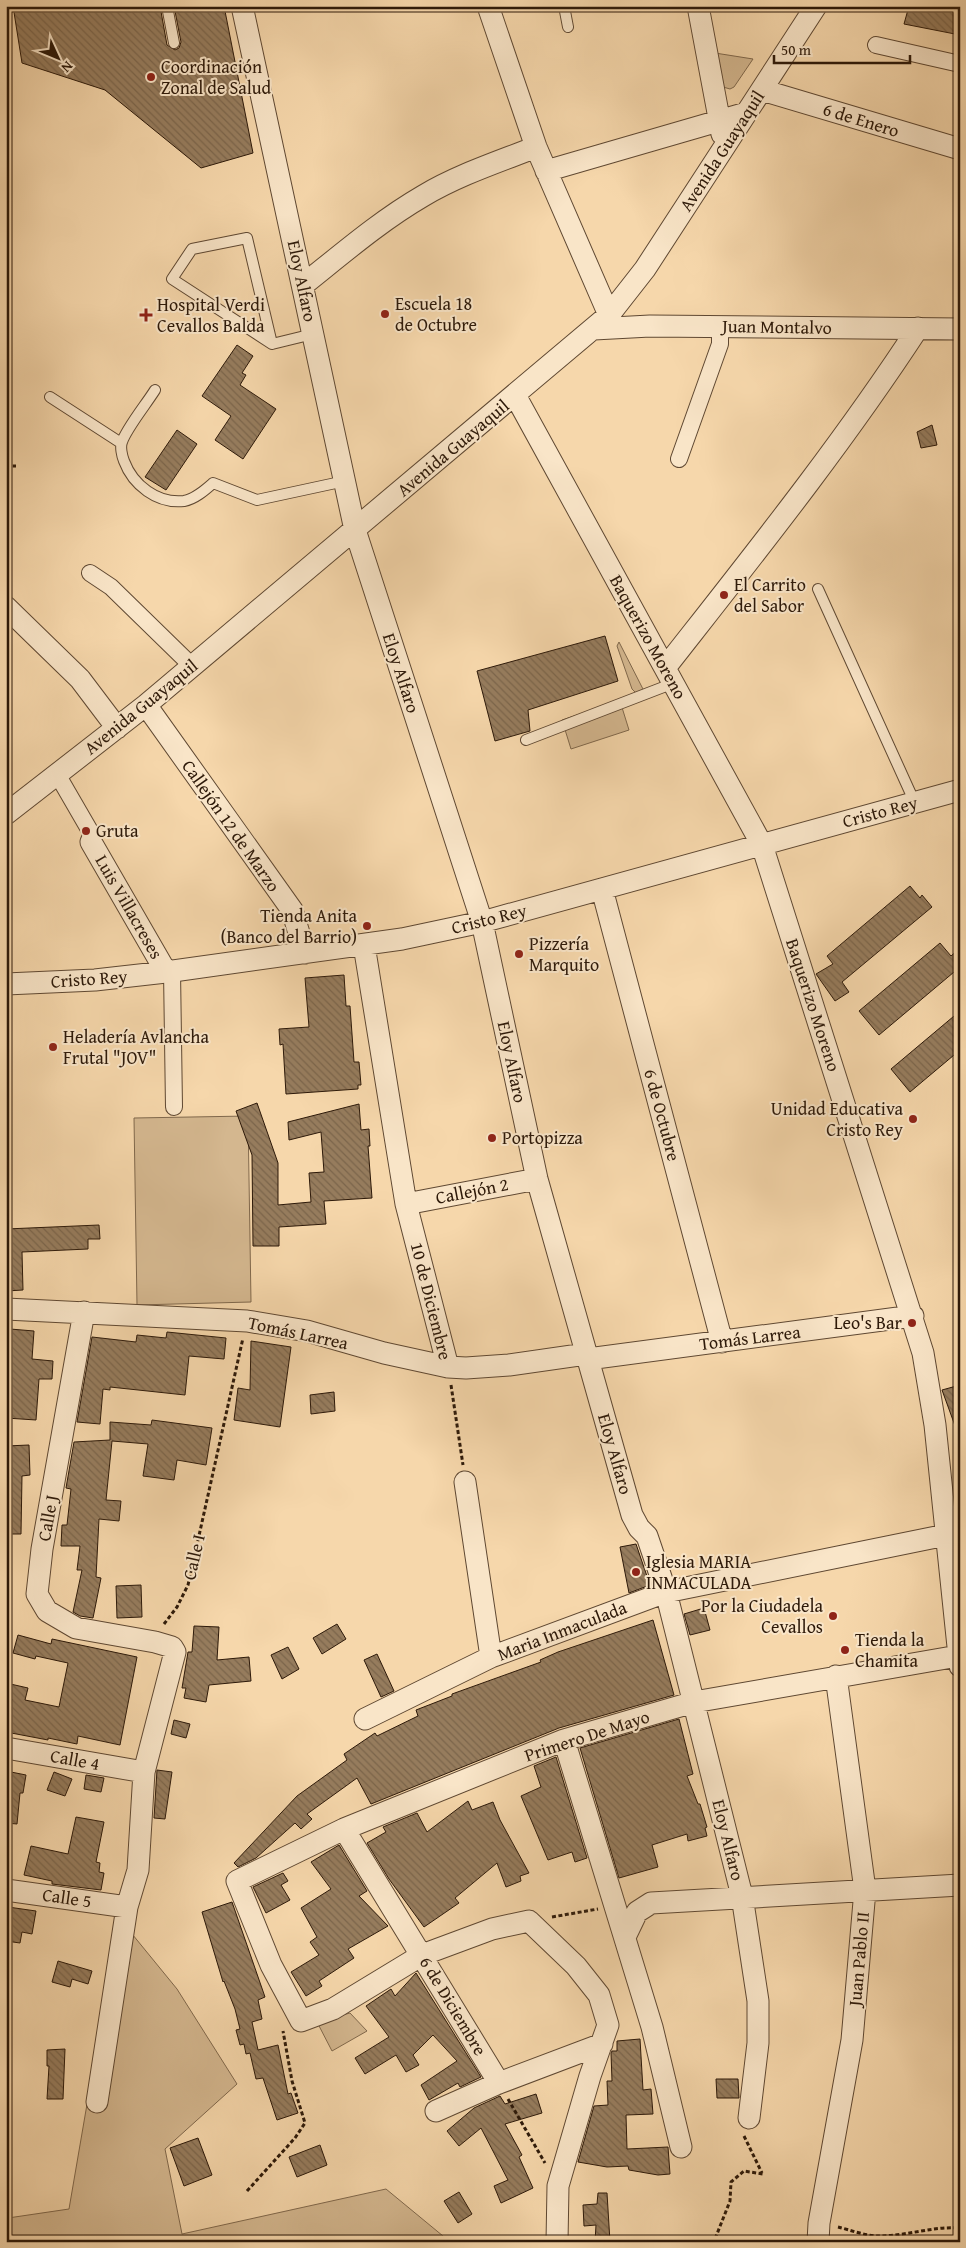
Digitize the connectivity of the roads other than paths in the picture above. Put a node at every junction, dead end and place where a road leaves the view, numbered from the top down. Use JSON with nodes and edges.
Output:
{"nodes":[{"id":1,"x":167,"y":6,"type":"edge"},
{"id":2,"x":242,"y":6,"type":"edge"},
{"id":3,"x":488,"y":6,"type":"edge"},
{"id":4,"x":564,"y":6,"type":"edge"},
{"id":5,"x":698,"y":6,"type":"edge"},
{"id":6,"x":816,"y":6,"type":"edge"},
{"id":7,"x":568,"y":27,"type":"dead end"},
{"id":8,"x":174,"y":43,"type":"dead end"},
{"id":9,"x":876,"y":45,"type":"dead end"},
{"id":10,"x":960,"y":64,"type":"edge"},
{"id":11,"x":762,"y":90,"type":"junction"},
{"id":12,"x":746,"y":113,"type":"junction"},
{"id":13,"x":720,"y":121,"type":"junction"},
{"id":14,"x":724,"y":147,"type":"junction"},
{"id":15,"x":536,"y":148,"type":"junction"},
{"id":16,"x":960,"y":150,"type":"edge"},
{"id":17,"x":546,"y":171,"type":"junction"},
{"id":18,"x":303,"y":285,"type":"junction"},
{"id":19,"x":602,"y":322,"type":"junction"},
{"id":20,"x":720,"y":326,"type":"junction"},
{"id":21,"x":918,"y":328,"type":"junction"},
{"id":22,"x":960,"y":329,"type":"edge"},
{"id":23,"x":313,"y":334,"type":"junction"},
{"id":24,"x":896,"y":342,"type":"junction"},
{"id":25,"x":272,"y":344,"type":"junction"},
{"id":26,"x":155,"y":390,"type":"dead end"},
{"id":27,"x":515,"y":395,"type":"junction"},
{"id":28,"x":50,"y":397,"type":"dead end"},
{"id":29,"x":121,"y":443,"type":"junction"},
{"id":30,"x":679,"y":459,"type":"dead end"},
{"id":31,"x":345,"y":481,"type":"junction"},
{"id":32,"x":355,"y":530,"type":"junction"},
{"id":33,"x":90,"y":573,"type":"dead end"},
{"id":34,"x":818,"y":589,"type":"dead end"},
{"id":35,"x":6,"y":607,"type":"edge"},
{"id":36,"x":192,"y":666,"type":"junction"},
{"id":37,"x":669,"y":676,"type":"junction"},
{"id":38,"x":146,"y":705,"type":"junction"},
{"id":39,"x":117,"y":728,"type":"junction"},
{"id":40,"x":526,"y":740,"type":"dead end"},
{"id":41,"x":54,"y":776,"type":"junction"},
{"id":42,"x":960,"y":790,"type":"edge"},
{"id":43,"x":915,"y":802,"type":"junction"},
{"id":44,"x":6,"y":814,"type":"edge"},
{"id":45,"x":91,"y":842,"type":"joint"},
{"id":46,"x":762,"y":845,"type":"junction"},
{"id":47,"x":602,"y":888,"type":"junction"},
{"id":48,"x":482,"y":922,"type":"junction"},
{"id":49,"x":364,"y":945,"type":"junction"},
{"id":50,"x":305,"y":953,"type":"junction"},
{"id":51,"x":169,"y":972,"type":"junction"},
{"id":52,"x":6,"y":984,"type":"edge"},
{"id":53,"x":174,"y":1106,"type":"dead end"},
{"id":54,"x":537,"y":1179,"type":"junction"},
{"id":55,"x":406,"y":1204,"type":"junction"},
{"id":56,"x":6,"y":1309,"type":"edge"},
{"id":57,"x":84,"y":1312,"type":"junction"},
{"id":58,"x":913,"y":1316,"type":"junction"},
{"id":59,"x":722,"y":1342,"type":"junction"},
{"id":60,"x":587,"y":1356,"type":"junction"},
{"id":61,"x":448,"y":1367,"type":"junction"},
{"id":62,"x":465,"y":1482,"type":"road end"},
{"id":63,"x":946,"y":1535,"type":"junction"},
{"id":64,"x":666,"y":1592,"type":"junction"},
{"id":65,"x":491,"y":1657,"type":"junction"},
{"id":66,"x":959,"y":1661,"type":"edge"},
{"id":67,"x":836,"y":1676,"type":"junction"},
{"id":68,"x":694,"y":1702,"type":"junction"},
{"id":69,"x":364,"y":1719,"type":"dead end"},
{"id":70,"x":564,"y":1740,"type":"junction"},
{"id":71,"x":6,"y":1748,"type":"edge"},
{"id":72,"x":144,"y":1772,"type":"junction"},
{"id":73,"x":344,"y":1828,"type":"junction"},
{"id":74,"x":960,"y":1885,"type":"edge"},
{"id":75,"x":6,"y":1890,"type":"edge"},
{"id":76,"x":865,"y":1890,"type":"junction"},
{"id":77,"x":742,"y":1896,"type":"junction"},
{"id":78,"x":127,"y":1907,"type":"junction"},
{"id":79,"x":625,"y":1937,"type":"junction"},
{"id":80,"x":422,"y":1955,"type":"junction"},
{"id":81,"x":602,"y":2044,"type":"junction"},
{"id":82,"x":499,"y":2083,"type":"junction"},
{"id":83,"x":97,"y":2102,"type":"dead end"},
{"id":84,"x":436,"y":2111,"type":"dead end"},
{"id":85,"x":749,"y":2118,"type":"road end"},
{"id":86,"x":681,"y":2147,"type":"dead end"},
{"id":87,"x":819,"y":2232,"type":"edge"},
{"id":88,"x":557,"y":2242,"type":"edge"}],
"edges":[{"from":1,"to":8,"type":"lane"},
{"from":2,"to":18,"type":"street","name":"Eloy Alfaro"},
{"from":3,"to":15,"type":"street"},
{"from":4,"to":7,"type":"lane"},
{"from":5,"to":13,"type":"street"},
{"from":6,"to":11,"type":"street","name":"Avenida Guayaquil"},
{"from":9,"to":10,"type":"street"},
{"from":11,"to":12,"type":"street","name":"Avenida Guayaquil"},
{"from":11,"to":16,"type":"street","name":"6 de Enero"},
{"from":12,"to":13,"type":"street"},
{"from":12,"to":14,"type":"street","name":"Avenida Guayaquil"},
{"from":13,"to":14,"type":"street"},
{"from":13,"to":17,"type":"street"},
{"from":14,"to":19,"type":"street","name":"Avenida Guayaquil"},
{"from":15,"to":17,"type":"street"},
{"from":15,"to":18,"type":"street"},
{"from":17,"to":19,"type":"street"},
{"from":18,"to":23,"type":"street","name":"Eloy Alfaro"},
{"from":19,"to":20,"type":"street","name":"Juan Montalvo"},
{"from":19,"to":27,"type":"street","name":"Avenida Guayaquil"},
{"from":20,"to":24,"type":"street","name":"Juan Montalvo"},
{"from":20,"to":30,"type":"street"},
{"from":21,"to":22,"type":"street","name":"Juan Montalvo"},
{"from":21,"to":24,"type":"street","name":"Juan Montalvo"},
{"from":21,"to":24,"type":"street"},
{"from":23,"to":25,"type":"lane"},
{"from":23,"to":31,"type":"street","name":"Eloy Alfaro"},
{"from":24,"to":37,"type":"street"},
{"from":25,"to":25,"type":"lane"},
{"from":26,"to":29,"type":"lane"},
{"from":27,"to":32,"type":"street","name":"Avenida Guayaquil"},
{"from":27,"to":37,"type":"street","name":"Baquerizo Moreno"},
{"from":28,"to":29,"type":"lane"},
{"from":29,"to":31,"type":"lane"},
{"from":31,"to":32,"type":"street","name":"Eloy Alfaro"},
{"from":32,"to":36,"type":"street","name":"Avenida Guayaquil"},
{"from":32,"to":48,"type":"street","name":"Eloy Alfaro"},
{"from":33,"to":36,"type":"street"},
{"from":34,"to":43,"type":"lane"},
{"from":35,"to":39,"type":"street"},
{"from":36,"to":38,"type":"street","name":"Avenida Guayaquil"},
{"from":37,"to":40,"type":"lane"},
{"from":37,"to":46,"type":"street","name":"Baquerizo Moreno"},
{"from":38,"to":39,"type":"street","name":"Avenida Guayaquil"},
{"from":38,"to":50,"type":"street","name":"Callejón 12 de Marzo"},
{"from":39,"to":41,"type":"street","name":"Avenida Guayaquil"},
{"from":41,"to":44,"type":"street","name":"Avenida Guayaquil"},
{"from":41,"to":45,"type":"street"},
{"from":42,"to":43,"type":"street","name":"Cristo Rey"},
{"from":43,"to":46,"type":"street","name":"Cristo Rey"},
{"from":45,"to":51,"type":"street","name":"Luis Villacreses"},
{"from":46,"to":47,"type":"street","name":"Cristo Rey"},
{"from":46,"to":58,"type":"street","name":"Baquerizo Moreno"},
{"from":47,"to":48,"type":"street","name":"Cristo Rey"},
{"from":47,"to":59,"type":"street","name":"6 de Octubre"},
{"from":48,"to":49,"type":"street","name":"Cristo Rey"},
{"from":48,"to":54,"type":"street","name":"Eloy Alfaro"},
{"from":49,"to":50,"type":"street","name":"Cristo Rey"},
{"from":49,"to":55,"type":"street","name":"10 de Diciembre"},
{"from":50,"to":51,"type":"street","name":"Cristo Rey"},
{"from":51,"to":52,"type":"street","name":"Cristo Rey"},
{"from":51,"to":53,"type":"street"},
{"from":54,"to":55,"type":"street","name":"Callejón 2"},
{"from":54,"to":60,"type":"street","name":"Eloy Alfaro"},
{"from":55,"to":61,"type":"street","name":"10 de Diciembre"},
{"from":56,"to":57,"type":"street","name":"Tomás Larrea"},
{"from":57,"to":61,"type":"street","name":"Tomás Larrea"},
{"from":57,"to":72,"type":"street","name":"Calle J"},
{"from":58,"to":59,"type":"street","name":"Tomás Larrea"},
{"from":58,"to":63,"type":"street","name":"Baquerizo Moreno"},
{"from":59,"to":60,"type":"street","name":"Tomás Larrea"},
{"from":60,"to":61,"type":"street","name":"Tomás Larrea"},
{"from":60,"to":64,"type":"street","name":"Eloy Alfaro"},
{"from":62,"to":65,"type":"street"},
{"from":63,"to":64,"type":"street","name":"Maria Inmaculada"},
{"from":63,"to":66,"type":"street","name":"Baquerizo Moreno"},
{"from":64,"to":65,"type":"street","name":"Maria Inmaculada"},
{"from":64,"to":68,"type":"street","name":"Eloy Alfaro"},
{"from":65,"to":69,"type":"street","name":"Maria Inmaculada"},
{"from":66,"to":67,"type":"street","name":"Primero De Mayo"},
{"from":67,"to":68,"type":"street","name":"Primero De Mayo"},
{"from":67,"to":76,"type":"street","name":"Juan Pablo II"},
{"from":68,"to":70,"type":"street","name":"Primero De Mayo"},
{"from":68,"to":77,"type":"street","name":"Eloy Alfaro"},
{"from":70,"to":73,"type":"street","name":"Primero De Mayo"},
{"from":70,"to":79,"type":"street"},
{"from":71,"to":72,"type":"street","name":"Calle 4"},
{"from":72,"to":78,"type":"street"},
{"from":73,"to":80,"type":"street","name":"6 de Diciembre"},
{"from":73,"to":80,"type":"street","name":"Primero De Mayo"},
{"from":74,"to":76,"type":"street"},
{"from":75,"to":78,"type":"street","name":"Calle 5"},
{"from":76,"to":77,"type":"street"},
{"from":76,"to":87,"type":"street","name":"Juan Pablo II"},
{"from":77,"to":79,"type":"street"},
{"from":77,"to":85,"type":"street","name":"Eloy Alfaro"},
{"from":78,"to":83,"type":"street"},
{"from":79,"to":86,"type":"street"},
{"from":80,"to":81,"type":"street"},
{"from":80,"to":82,"type":"street","name":"6 de Diciembre"},
{"from":81,"to":82,"type":"street"},
{"from":81,"to":88,"type":"street"},
{"from":82,"to":84,"type":"street"}]}
